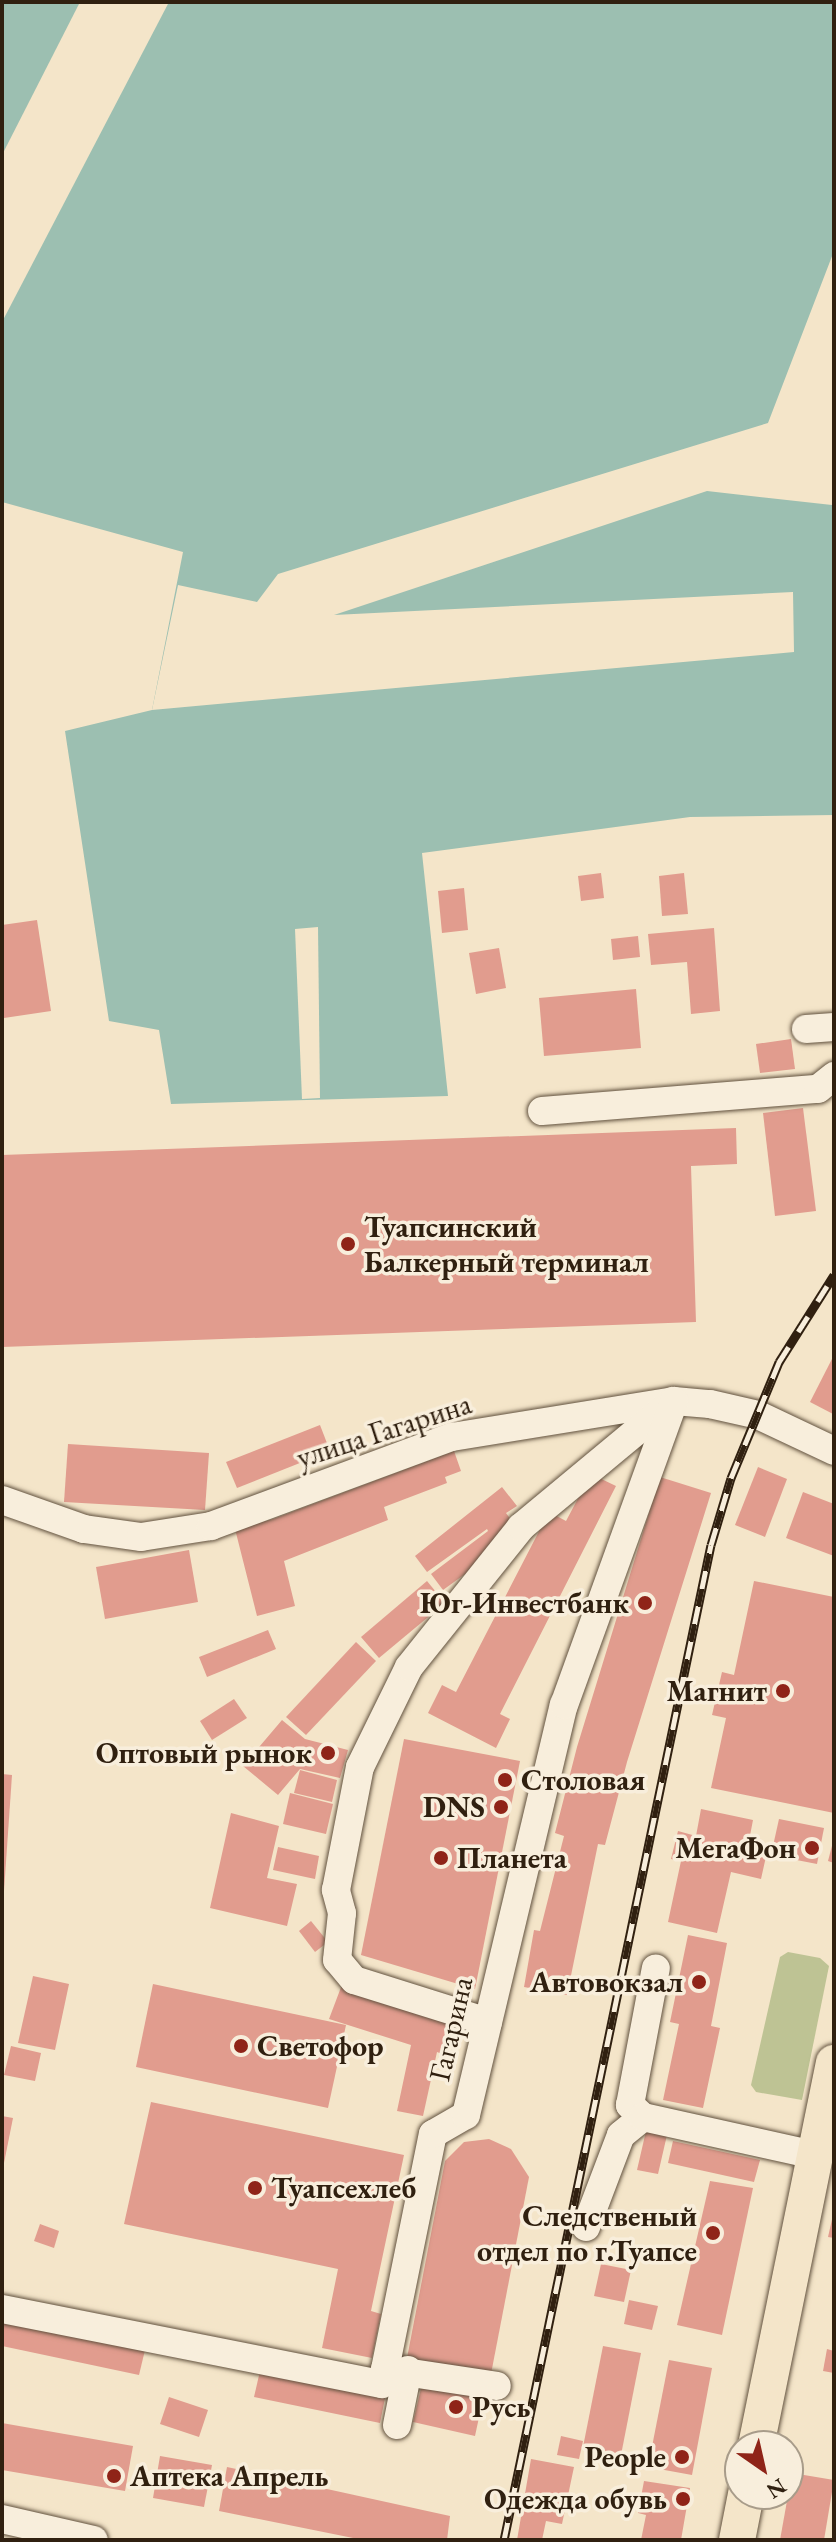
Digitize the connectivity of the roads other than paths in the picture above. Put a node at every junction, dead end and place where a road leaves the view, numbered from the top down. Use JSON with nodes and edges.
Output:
{"nodes":[{"id":1,"x":834,"y":1027,"type":"edge"},
{"id":2,"x":806,"y":1029,"type":"dead end"},
{"id":3,"x":834,"y":1076,"type":"edge"},
{"id":4,"x":542,"y":1111,"type":"dead end"},
{"id":5,"x":674,"y":1401,"type":"junction"},
{"id":6,"x":834,"y":1451,"type":"edge"},
{"id":7,"x":2,"y":1500,"type":"edge"},
{"id":8,"x":656,"y":1968,"type":"dead end"},
{"id":9,"x":488,"y":2022,"type":"junction"},
{"id":10,"x":834,"y":2063,"type":"edge"},
{"id":11,"x":643,"y":2117,"type":"junction"},
{"id":12,"x":815,"y":2155,"type":"junction"},
{"id":13,"x":586,"y":2227,"type":"dead end"},
{"id":14,"x":2,"y":2309,"type":"edge"},
{"id":15,"x":397,"y":2369,"type":"junction"},
{"id":16,"x":497,"y":2386,"type":"dead end"},
{"id":17,"x":397,"y":2425,"type":"dead end"},
{"id":18,"x":759,"y":2430,"type":"edge"},
{"id":19,"x":743,"y":2510,"type":"edge"},
{"id":20,"x":2,"y":2519,"type":"edge"},
{"id":21,"x":94,"y":2540,"type":"edge"},
{"id":22,"x":737,"y":2540,"type":"edge"}],
"edges":[{"from":1,"to":2,"type":"street"},
{"from":3,"to":4,"type":"street"},
{"from":5,"to":6,"type":"street","name":"улица Гагарина"},
{"from":5,"to":7,"type":"street","name":"улица Гагарина"},
{"from":5,"to":9,"type":"street","name":"Гагарина"},
{"from":5,"to":9,"type":"street"},
{"from":8,"to":11,"type":"street"},
{"from":9,"to":15,"type":"street","name":"Гагарина"},
{"from":10,"to":12,"type":"main road"},
{"from":11,"to":12,"type":"street"},
{"from":11,"to":13,"type":"street"},
{"from":12,"to":18,"type":"main road"},
{"from":14,"to":15,"type":"street"},
{"from":15,"to":16,"type":"street"},
{"from":15,"to":17,"type":"street","name":"Гагарина"},
{"from":19,"to":22,"type":"main road"},
{"from":20,"to":21,"type":"street"}]}
